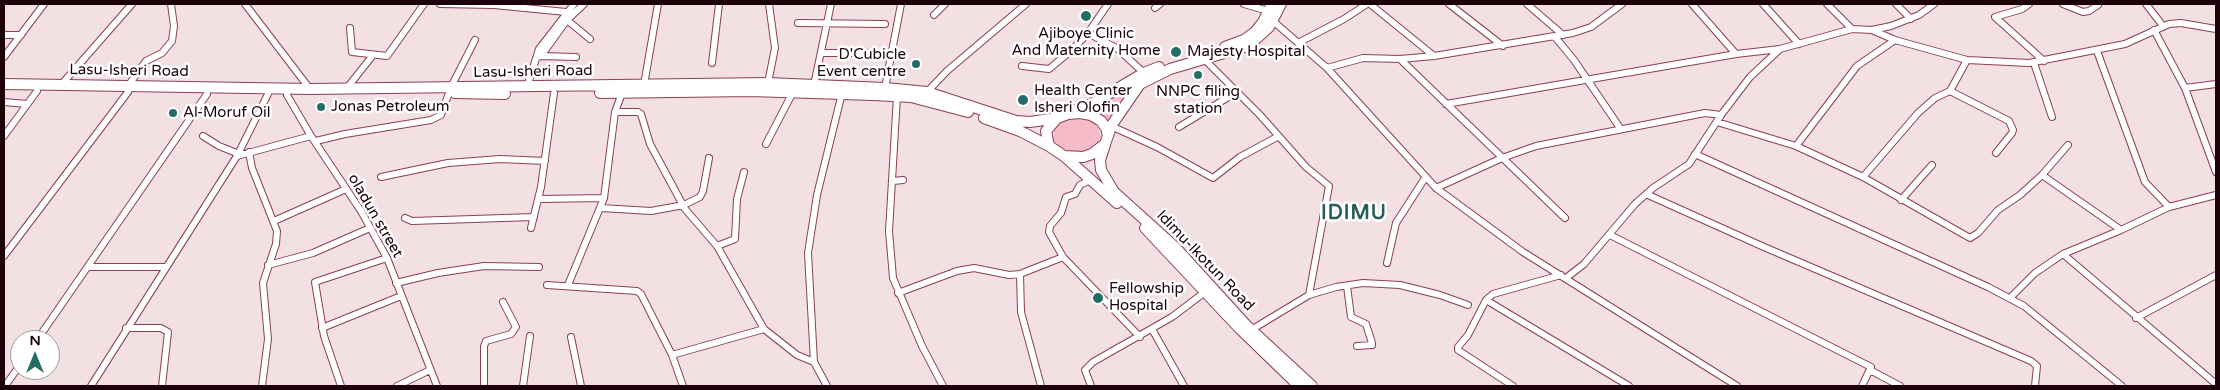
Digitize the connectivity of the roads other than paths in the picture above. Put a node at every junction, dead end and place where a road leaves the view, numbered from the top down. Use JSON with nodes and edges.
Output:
{"nodes":[{"id":1,"x":44,"y":4,"type":"edge"},
{"id":2,"x":132,"y":4,"type":"edge"},
{"id":3,"x":171,"y":4,"type":"edge"},
{"id":4,"x":245,"y":4,"type":"edge"},
{"id":5,"x":424,"y":4,"type":"edge"},
{"id":6,"x":440,"y":4,"type":"edge"},
{"id":7,"x":574,"y":4,"type":"edge"},
{"id":8,"x":584,"y":4,"type":"edge"},
{"id":9,"x":658,"y":4,"type":"edge"},
{"id":10,"x":719,"y":4,"type":"edge"},
{"id":11,"x":769,"y":4,"type":"edge"},
{"id":12,"x":832,"y":4,"type":"edge"},
{"id":13,"x":901,"y":4,"type":"edge"},
{"id":14,"x":945,"y":4,"type":"edge"},
{"id":15,"x":1026,"y":4,"type":"edge"},
{"id":16,"x":1108,"y":4,"type":"edge"},
{"id":17,"x":1160,"y":4,"type":"edge"},
{"id":18,"x":1244,"y":4,"type":"edge"},
{"id":19,"x":1281,"y":4,"type":"edge"},
{"id":20,"x":1369,"y":4,"type":"edge"},
{"id":21,"x":1449,"y":4,"type":"edge"},
{"id":22,"x":1527,"y":4,"type":"edge"},
{"id":23,"x":1611,"y":4,"type":"edge"},
{"id":24,"x":1692,"y":4,"type":"edge"},
{"id":25,"x":1763,"y":4,"type":"edge"},
{"id":26,"x":1827,"y":4,"type":"edge"},
{"id":27,"x":1896,"y":4,"type":"edge"},
{"id":28,"x":1934,"y":4,"type":"edge"},
{"id":29,"x":2029,"y":4,"type":"edge"},
{"id":30,"x":2063,"y":4,"type":"edge"},
{"id":31,"x":2146,"y":4,"type":"edge"},
{"id":32,"x":2098,"y":5,"type":"dead end"},
{"id":33,"x":1620,"y":6,"type":"edge"},
{"id":34,"x":1270,"y":7,"type":"edge"},
{"id":35,"x":1155,"y":8,"type":"dead end"},
{"id":36,"x":566,"y":12,"type":"junction"},
{"id":37,"x":934,"y":15,"type":"dead end"},
{"id":38,"x":1911,"y":18,"type":"junction"},
{"id":39,"x":568,"y":20,"type":"junction"},
{"id":40,"x":1274,"y":21,"type":"junction"},
{"id":41,"x":798,"y":23,"type":"dead end"},
{"id":42,"x":827,"y":23,"type":"junction"},
{"id":43,"x":885,"y":24,"type":"dead end"},
{"id":44,"x":2163,"y":26,"type":"junction"},
{"id":45,"x":350,"y":28,"type":"dead end"},
{"id":46,"x":1852,"y":29,"type":"junction"},
{"id":47,"x":2216,"y":29,"type":"edge"},
{"id":48,"x":1872,"y":30,"type":"junction"},
{"id":49,"x":2154,"y":30,"type":"junction"},
{"id":50,"x":1088,"y":33,"type":"junction"},
{"id":51,"x":4,"y":35,"type":"edge"},
{"id":52,"x":21,"y":35,"type":"junction"},
{"id":53,"x":1563,"y":35,"type":"junction"},
{"id":54,"x":1555,"y":37,"type":"junction"},
{"id":55,"x":590,"y":39,"type":"dead end"},
{"id":56,"x":475,"y":40,"type":"dead end"},
{"id":57,"x":1895,"y":40,"type":"junction"},
{"id":58,"x":1298,"y":43,"type":"junction"},
{"id":59,"x":1799,"y":44,"type":"junction"},
{"id":60,"x":1503,"y":46,"type":"junction"},
{"id":61,"x":1780,"y":49,"type":"junction"},
{"id":62,"x":2098,"y":51,"type":"junction"},
{"id":63,"x":821,"y":53,"type":"junction"},
{"id":64,"x":872,"y":53,"type":"dead end"},
{"id":65,"x":1736,"y":54,"type":"junction"},
{"id":66,"x":373,"y":55,"type":"junction"},
{"id":67,"x":1434,"y":56,"type":"junction"},
{"id":68,"x":4,"y":57,"type":"edge"},
{"id":69,"x":539,"y":57,"type":"junction"},
{"id":70,"x":576,"y":57,"type":"dead end"},
{"id":71,"x":1204,"y":59,"type":"junction"},
{"id":72,"x":1400,"y":59,"type":"junction"},
{"id":73,"x":1967,"y":60,"type":"junction"},
{"id":74,"x":2044,"y":61,"type":"junction"},
{"id":75,"x":712,"y":63,"type":"dead end"},
{"id":76,"x":2034,"y":63,"type":"junction"},
{"id":77,"x":1022,"y":66,"type":"dead end"},
{"id":78,"x":1327,"y":68,"type":"junction"},
{"id":79,"x":1144,"y":73,"type":"junction"},
{"id":80,"x":1588,"y":81,"type":"junction"},
{"id":81,"x":768,"y":83,"type":"junction"},
{"id":82,"x":4,"y":84,"type":"edge"},
{"id":83,"x":2216,"y":84,"type":"edge"},
{"id":84,"x":61,"y":85,"type":"junction"},
{"id":85,"x":644,"y":85,"type":"junction"},
{"id":86,"x":814,"y":85,"type":"junction"},
{"id":87,"x":528,"y":87,"type":"junction"},
{"id":88,"x":347,"y":88,"type":"junction"},
{"id":89,"x":708,"y":88,"type":"junction"},
{"id":90,"x":884,"y":88,"type":"junction"},
{"id":91,"x":2185,"y":88,"type":"junction"},
{"id":92,"x":128,"y":89,"type":"junction"},
{"id":93,"x":310,"y":89,"type":"junction"},
{"id":94,"x":450,"y":90,"type":"junction"},
{"id":95,"x":4,"y":91,"type":"edge"},
{"id":96,"x":37,"y":91,"type":"junction"},
{"id":97,"x":1950,"y":91,"type":"junction"},
{"id":98,"x":793,"y":92,"type":"junction"},
{"id":99,"x":927,"y":92,"type":"junction"},
{"id":100,"x":554,"y":93,"type":"junction"},
{"id":101,"x":622,"y":93,"type":"junction"},
{"id":102,"x":842,"y":93,"type":"junction"},
{"id":103,"x":1236,"y":93,"type":"junction"},
{"id":104,"x":207,"y":94,"type":"junction"},
{"id":105,"x":268,"y":94,"type":"junction"},
{"id":106,"x":288,"y":95,"type":"junction"},
{"id":107,"x":897,"y":96,"type":"junction"},
{"id":108,"x":4,"y":102,"type":"edge"},
{"id":109,"x":27,"y":104,"type":"junction"},
{"id":110,"x":1446,"y":104,"type":"junction"},
{"id":111,"x":615,"y":112,"type":"junction"},
{"id":112,"x":1068,"y":114,"type":"junction"},
{"id":113,"x":1721,"y":115,"type":"junction"},
{"id":114,"x":2052,"y":117,"type":"dead end"},
{"id":115,"x":1058,"y":118,"type":"junction"},
{"id":116,"x":1717,"y":122,"type":"junction"},
{"id":117,"x":1111,"y":126,"type":"junction"},
{"id":118,"x":1179,"y":127,"type":"dead end"},
{"id":119,"x":1620,"y":128,"type":"junction"},
{"id":120,"x":5,"y":132,"type":"edge"},
{"id":121,"x":203,"y":136,"type":"dead end"},
{"id":122,"x":1277,"y":137,"type":"junction"},
{"id":123,"x":313,"y":138,"type":"junction"},
{"id":124,"x":1106,"y":140,"type":"junction"},
{"id":125,"x":766,"y":144,"type":"dead end"},
{"id":126,"x":2068,"y":145,"type":"dead end"},
{"id":127,"x":1049,"y":146,"type":"junction"},
{"id":128,"x":1796,"y":146,"type":"junction"},
{"id":129,"x":249,"y":152,"type":"junction"},
{"id":130,"x":1996,"y":153,"type":"dead end"},
{"id":131,"x":1695,"y":154,"type":"junction"},
{"id":132,"x":238,"y":155,"type":"junction"},
{"id":133,"x":1064,"y":156,"type":"junction"},
{"id":134,"x":710,"y":158,"type":"dead end"},
{"id":135,"x":1502,"y":158,"type":"junction"},
{"id":136,"x":545,"y":161,"type":"junction"},
{"id":137,"x":1932,"y":165,"type":"dead end"},
{"id":138,"x":744,"y":172,"type":"dead end"},
{"id":139,"x":2216,"y":172,"type":"edge"},
{"id":140,"x":2042,"y":174,"type":"junction"},
{"id":141,"x":381,"y":177,"type":"dead end"},
{"id":142,"x":1863,"y":177,"type":"junction"},
{"id":143,"x":1425,"y":178,"type":"junction"},
{"id":144,"x":903,"y":180,"type":"dead end"},
{"id":145,"x":1090,"y":180,"type":"junction"},
{"id":146,"x":893,"y":181,"type":"junction"},
{"id":147,"x":1436,"y":188,"type":"junction"},
{"id":148,"x":346,"y":189,"type":"junction"},
{"id":149,"x":1646,"y":194,"type":"junction"},
{"id":150,"x":2216,"y":194,"type":"edge"},
{"id":151,"x":604,"y":198,"type":"junction"},
{"id":152,"x":539,"y":199,"type":"junction"},
{"id":153,"x":1901,"y":200,"type":"junction"},
{"id":154,"x":684,"y":205,"type":"junction"},
{"id":155,"x":2170,"y":207,"type":"junction"},
{"id":156,"x":601,"y":208,"type":"junction"},
{"id":157,"x":405,"y":218,"type":"dead end"},
{"id":158,"x":534,"y":218,"type":"junction"},
{"id":159,"x":1566,"y":218,"type":"dead end"},
{"id":160,"x":274,"y":221,"type":"junction"},
{"id":161,"x":370,"y":228,"type":"junction"},
{"id":162,"x":531,"y":228,"type":"dead end"},
{"id":163,"x":2121,"y":230,"type":"junction"},
{"id":164,"x":1610,"y":234,"type":"junction"},
{"id":165,"x":717,"y":246,"type":"junction"},
{"id":166,"x":2063,"y":254,"type":"junction"},
{"id":167,"x":4,"y":256,"type":"edge"},
{"id":168,"x":387,"y":258,"type":"junction"},
{"id":169,"x":1064,"y":258,"type":"junction"},
{"id":170,"x":1387,"y":263,"type":"dead end"},
{"id":171,"x":268,"y":265,"type":"junction"},
{"id":172,"x":88,"y":267,"type":"junction"},
{"id":173,"x":166,"y":267,"type":"junction"},
{"id":174,"x":539,"y":267,"type":"dead end"},
{"id":175,"x":1020,"y":274,"type":"junction"},
{"id":176,"x":2216,"y":275,"type":"edge"},
{"id":177,"x":1564,"y":277,"type":"junction"},
{"id":178,"x":396,"y":283,"type":"junction"},
{"id":179,"x":547,"y":285,"type":"dead end"},
{"id":180,"x":568,"y":285,"type":"junction"},
{"id":181,"x":1347,"y":286,"type":"junction"},
{"id":182,"x":1205,"y":292,"type":"junction"},
{"id":183,"x":898,"y":293,"type":"junction"},
{"id":184,"x":1309,"y":294,"type":"junction"},
{"id":185,"x":401,"y":296,"type":"junction"},
{"id":186,"x":2010,"y":298,"type":"junction"},
{"id":187,"x":1486,"y":300,"type":"junction"},
{"id":188,"x":503,"y":302,"type":"dead end"},
{"id":189,"x":1468,"y":304,"type":"dead end"},
{"id":190,"x":2136,"y":318,"type":"junction"},
{"id":191,"x":126,"y":328,"type":"junction"},
{"id":192,"x":322,"y":328,"type":"junction"},
{"id":193,"x":764,"y":329,"type":"junction"},
{"id":194,"x":1152,"y":329,"type":"junction"},
{"id":195,"x":44,"y":330,"type":"edge"},
{"id":196,"x":1251,"y":330,"type":"junction"},
{"id":197,"x":530,"y":336,"type":"dead end"},
{"id":198,"x":1140,"y":337,"type":"junction"},
{"id":199,"x":571,"y":338,"type":"dead end"},
{"id":200,"x":1357,"y":346,"type":"dead end"},
{"id":201,"x":672,"y":355,"type":"junction"},
{"id":202,"x":814,"y":362,"type":"junction"},
{"id":203,"x":430,"y":370,"type":"junction"},
{"id":204,"x":1870,"y":370,"type":"junction"},
{"id":205,"x":2216,"y":384,"type":"edge"},
{"id":206,"x":90,"y":386,"type":"edge"},
{"id":207,"x":162,"y":386,"type":"edge"},
{"id":208,"x":262,"y":386,"type":"edge"},
{"id":209,"x":340,"y":386,"type":"edge"},
{"id":210,"x":397,"y":386,"type":"edge"},
{"id":211,"x":437,"y":386,"type":"edge"},
{"id":212,"x":484,"y":386,"type":"edge"},
{"id":213,"x":523,"y":386,"type":"edge"},
{"id":214,"x":581,"y":386,"type":"edge"},
{"id":215,"x":683,"y":386,"type":"edge"},
{"id":216,"x":827,"y":386,"type":"edge"},
{"id":217,"x":943,"y":386,"type":"edge"},
{"id":218,"x":1041,"y":386,"type":"edge"},
{"id":219,"x":1091,"y":386,"type":"edge"},
{"id":220,"x":1184,"y":386,"type":"edge"},
{"id":221,"x":1299,"y":386,"type":"edge"},
{"id":222,"x":1312,"y":386,"type":"edge"},
{"id":223,"x":1513,"y":386,"type":"edge"},
{"id":224,"x":1629,"y":386,"type":"edge"},
{"id":225,"x":1737,"y":386,"type":"edge"},
{"id":226,"x":1862,"y":386,"type":"edge"},
{"id":227,"x":1900,"y":386,"type":"edge"},
{"id":228,"x":2035,"y":386,"type":"edge"},
{"id":229,"x":2122,"y":386,"type":"edge"}],
"edges":[{"from":1,"to":52,"type":"street"},
{"from":2,"to":84,"type":"street"},
{"from":3,"to":92,"type":"street"},
{"from":4,"to":93,"type":"street"},
{"from":5,"to":66,"type":"street"},
{"from":6,"to":36,"type":"street"},
{"from":7,"to":36,"type":"street"},
{"from":8,"to":39,"type":"street"},
{"from":9,"to":85,"type":"street"},
{"from":10,"to":75,"type":"street"},
{"from":11,"to":81,"type":"street"},
{"from":12,"to":42,"type":"street"},
{"from":13,"to":90,"type":"street"},
{"from":14,"to":37,"type":"street"},
{"from":15,"to":99,"type":"street"},
{"from":16,"to":50,"type":"street"},
{"from":17,"to":35,"type":"street"},
{"from":18,"to":34,"type":"street"},
{"from":19,"to":40,"type":"main road"},
{"from":20,"to":58,"type":"street"},
{"from":20,"to":67,"type":"street"},
{"from":21,"to":60,"type":"street"},
{"from":22,"to":53,"type":"street"},
{"from":23,"to":33,"type":"street"},
{"from":24,"to":65,"type":"street"},
{"from":25,"to":59,"type":"street"},
{"from":26,"to":46,"type":"street"},
{"from":27,"to":38,"type":"street"},
{"from":28,"to":38,"type":"street"},
{"from":29,"to":74,"type":"street"},
{"from":30,"to":32,"type":"street"},
{"from":31,"to":44,"type":"street"},
{"from":33,"to":53,"type":"street"},
{"from":34,"to":79,"type":"main road"},
{"from":36,"to":69,"type":"street"},
{"from":38,"to":48,"type":"street"},
{"from":39,"to":55,"type":"street"},
{"from":39,"to":69,"type":"street"},
{"from":40,"to":58,"type":"street"},
{"from":40,"to":71,"type":"main road","name":"Idimu-Ikotun Road"},
{"from":41,"to":42,"type":"street"},
{"from":42,"to":43,"type":"street"},
{"from":42,"to":63,"type":"street"},
{"from":44,"to":47,"type":"street"},
{"from":44,"to":49,"type":"street"},
{"from":45,"to":66,"type":"street"},
{"from":46,"to":48,"type":"street"},
{"from":46,"to":59,"type":"street"},
{"from":48,"to":57,"type":"street"},
{"from":49,"to":62,"type":"street"},
{"from":49,"to":91,"type":"street"},
{"from":50,"to":77,"type":"street"},
{"from":50,"to":79,"type":"street"},
{"from":51,"to":52,"type":"street"},
{"from":52,"to":68,"type":"street"},
{"from":53,"to":54,"type":"street"},
{"from":54,"to":60,"type":"street"},
{"from":54,"to":80,"type":"street"},
{"from":56,"to":94,"type":"street"},
{"from":57,"to":73,"type":"street"},
{"from":57,"to":128,"type":"street"},
{"from":58,"to":78,"type":"street"},
{"from":59,"to":61,"type":"street"},
{"from":60,"to":67,"type":"street"},
{"from":61,"to":65,"type":"street"},
{"from":61,"to":113,"type":"street"},
{"from":62,"to":74,"type":"street"},
{"from":62,"to":155,"type":"street"},
{"from":63,"to":64,"type":"street"},
{"from":63,"to":86,"type":"street"},
{"from":65,"to":80,"type":"street"},
{"from":66,"to":88,"type":"street"},
{"from":67,"to":72,"type":"street"},
{"from":69,"to":70,"type":"street"},
{"from":69,"to":87,"type":"street"},
{"from":71,"to":103,"type":"street"},
{"from":71,"to":117,"type":"main road","name":"Idimu-Ikotun Road"},
{"from":72,"to":78,"type":"street"},
{"from":72,"to":110,"type":"street"},
{"from":73,"to":76,"type":"street"},
{"from":73,"to":97,"type":"street"},
{"from":74,"to":76,"type":"street"},
{"from":76,"to":114,"type":"street"},
{"from":78,"to":143,"type":"street"},
{"from":79,"to":112,"type":"main road"},
{"from":80,"to":110,"type":"street"},
{"from":80,"to":119,"type":"street"},
{"from":81,"to":86,"type":"main road","name":"Lasu-Isheri Road"},
{"from":81,"to":89,"type":"main road","name":"Lasu-Isheri Road"},
{"from":82,"to":84,"type":"main road","name":"Lasu-Isheri Road"},
{"from":83,"to":91,"type":"street"},
{"from":84,"to":92,"type":"main road","name":"Lasu-Isheri Road"},
{"from":85,"to":87,"type":"main road","name":"Lasu-Isheri Road"},
{"from":85,"to":89,"type":"main road","name":"Lasu-Isheri Road"},
{"from":86,"to":90,"type":"main road","name":"Lasu-Isheri Road"},
{"from":87,"to":94,"type":"main road","name":"Lasu-Isheri Road"},
{"from":88,"to":93,"type":"main road","name":"Lasu-Isheri Road"},
{"from":88,"to":94,"type":"main road","name":"Lasu-Isheri Road"},
{"from":89,"to":98,"type":"main road","name":"Lasu-Isheri Road"},
{"from":89,"to":101,"type":"main road","name":"Lasu-Isheri Road"},
{"from":90,"to":99,"type":"main road","name":"Lasu-Isheri Road"},
{"from":91,"to":139,"type":"street"},
{"from":92,"to":93,"type":"main road","name":"Lasu-Isheri Road"},
{"from":92,"to":96,"type":"main road","name":"Lasu-Isheri Road"},
{"from":92,"to":104,"type":"main road","name":"Lasu-Isheri Road"},
{"from":92,"to":167,"type":"street"},
{"from":94,"to":100,"type":"main road","name":"Lasu-Isheri Road"},
{"from":94,"to":106,"type":"main road","name":"Lasu-Isheri Road"},
{"from":94,"to":123,"type":"street"},
{"from":95,"to":96,"type":"main road","name":"Lasu-Isheri Road"},
{"from":96,"to":109,"type":"street"},
{"from":97,"to":130,"type":"street"},
{"from":97,"to":142,"type":"street"},
{"from":98,"to":102,"type":"main road","name":"Lasu-Isheri Road"},
{"from":98,"to":125,"type":"street"},
{"from":99,"to":115,"type":"main road","name":"Lasu-Isheri Road"},
{"from":100,"to":101,"type":"main road","name":"Lasu-Isheri Road"},
{"from":100,"to":136,"type":"street"},
{"from":101,"to":111,"type":"street"},
{"from":102,"to":107,"type":"main road","name":"Lasu-Isheri Road"},
{"from":102,"to":202,"type":"street"},
{"from":103,"to":118,"type":"street"},
{"from":103,"to":122,"type":"street"},
{"from":104,"to":105,"type":"main road","name":"Lasu-Isheri Road"},
{"from":104,"to":172,"type":"street"},
{"from":105,"to":106,"type":"main road","name":"Lasu-Isheri Road"},
{"from":105,"to":132,"type":"street"},
{"from":106,"to":123,"type":"street","name":"oladun street"},
{"from":107,"to":127,"type":"main road","name":"Lasu-Isheri Road"},
{"from":107,"to":146,"type":"street"},
{"from":108,"to":109,"type":"street"},
{"from":109,"to":120,"type":"street"},
{"from":110,"to":135,"type":"street"},
{"from":111,"to":151,"type":"street"},
{"from":111,"to":154,"type":"street"},
{"from":112,"to":115,"type":"main road"},
{"from":112,"to":124,"type":"main road"},
{"from":113,"to":116,"type":"street"},
{"from":113,"to":119,"type":"street"},
{"from":115,"to":127,"type":"main road"},
{"from":116,"to":128,"type":"street"},
{"from":116,"to":131,"type":"street"},
{"from":117,"to":122,"type":"street"},
{"from":117,"to":124,"type":"main road","name":"Idimu-Ikotun Road"},
{"from":119,"to":135,"type":"street"},
{"from":121,"to":132,"type":"street"},
{"from":122,"to":184,"type":"street"},
{"from":123,"to":129,"type":"street"},
{"from":123,"to":148,"type":"street","name":"oladun street"},
{"from":124,"to":133,"type":"main road"},
{"from":124,"to":196,"type":"main road","name":"Idimu-Ikotun Road"},
{"from":126,"to":140,"type":"street"},
{"from":127,"to":133,"type":"main road"},
{"from":128,"to":142,"type":"street"},
{"from":129,"to":132,"type":"street"},
{"from":129,"to":160,"type":"street"},
{"from":131,"to":149,"type":"street"},
{"from":131,"to":186,"type":"street"},
{"from":132,"to":173,"type":"street"},
{"from":133,"to":145,"type":"main road","name":"Idimu-Ikotun Road"},
{"from":134,"to":154,"type":"street"},
{"from":135,"to":147,"type":"street"},
{"from":135,"to":159,"type":"street"},
{"from":136,"to":141,"type":"street"},
{"from":136,"to":152,"type":"street"},
{"from":137,"to":153,"type":"street"},
{"from":138,"to":165,"type":"street"},
{"from":140,"to":153,"type":"street"},
{"from":140,"to":163,"type":"street"},
{"from":142,"to":153,"type":"street"},
{"from":143,"to":147,"type":"street"},
{"from":143,"to":170,"type":"street"},
{"from":144,"to":146,"type":"street"},
{"from":145,"to":169,"type":"street"},
{"from":145,"to":182,"type":"main road","name":"Idimu-Ikotun Road"},
{"from":146,"to":183,"type":"street"},
{"from":147,"to":177,"type":"street"},
{"from":148,"to":160,"type":"street"},
{"from":148,"to":161,"type":"street","name":"oladun street"},
{"from":149,"to":164,"type":"street"},
{"from":149,"to":228,"type":"street"},
{"from":150,"to":155,"type":"street"},
{"from":151,"to":152,"type":"street"},
{"from":151,"to":156,"type":"street"},
{"from":152,"to":158,"type":"street"},
{"from":154,"to":156,"type":"street"},
{"from":154,"to":165,"type":"street"},
{"from":155,"to":163,"type":"street"},
{"from":156,"to":180,"type":"street"},
{"from":157,"to":158,"type":"street"},
{"from":158,"to":162,"type":"street"},
{"from":160,"to":171,"type":"street"},
{"from":161,"to":168,"type":"street","name":"oladun street"},
{"from":161,"to":171,"type":"street"},
{"from":163,"to":166,"type":"street"},
{"from":164,"to":177,"type":"street"},
{"from":164,"to":204,"type":"street"},
{"from":165,"to":193,"type":"street"},
{"from":166,"to":186,"type":"street"},
{"from":166,"to":190,"type":"street"},
{"from":168,"to":178,"type":"street","name":"oladun street"},
{"from":168,"to":192,"type":"street"},
{"from":169,"to":175,"type":"street"},
{"from":169,"to":198,"type":"street"},
{"from":171,"to":208,"type":"street"},
{"from":172,"to":173,"type":"street"},
{"from":172,"to":195,"type":"street"},
{"from":173,"to":191,"type":"street"},
{"from":174,"to":178,"type":"street"},
{"from":175,"to":183,"type":"street"},
{"from":175,"to":218,"type":"street"},
{"from":176,"to":190,"type":"street"},
{"from":177,"to":187,"type":"street"},
{"from":177,"to":225,"type":"street"},
{"from":178,"to":185,"type":"street","name":"oladun street"},
{"from":179,"to":180,"type":"street"},
{"from":180,"to":201,"type":"street"},
{"from":181,"to":184,"type":"street"},
{"from":181,"to":189,"type":"street"},
{"from":181,"to":200,"type":"street"},
{"from":182,"to":194,"type":"street"},
{"from":182,"to":221,"type":"main road","name":"Idimu-Ikotun Road"},
{"from":183,"to":217,"type":"street"},
{"from":184,"to":196,"type":"street"},
{"from":185,"to":192,"type":"street"},
{"from":185,"to":203,"type":"street","name":"oladun street"},
{"from":186,"to":229,"type":"street"},
{"from":187,"to":223,"type":"street"},
{"from":187,"to":224,"type":"street"},
{"from":188,"to":212,"type":"street"},
{"from":190,"to":205,"type":"street"},
{"from":191,"to":206,"type":"street"},
{"from":191,"to":207,"type":"street"},
{"from":192,"to":209,"type":"street"},
{"from":193,"to":201,"type":"street"},
{"from":193,"to":202,"type":"street"},
{"from":194,"to":198,"type":"street"},
{"from":194,"to":220,"type":"street"},
{"from":196,"to":222,"type":"main road","name":"Idimu-Ikotun Road"},
{"from":197,"to":213,"type":"street"},
{"from":198,"to":219,"type":"street"},
{"from":199,"to":214,"type":"street"},
{"from":201,"to":215,"type":"street"},
{"from":202,"to":216,"type":"street"},
{"from":203,"to":210,"type":"street"},
{"from":203,"to":211,"type":"street","name":"oladun street"},
{"from":204,"to":226,"type":"street"},
{"from":204,"to":227,"type":"street"}]}
